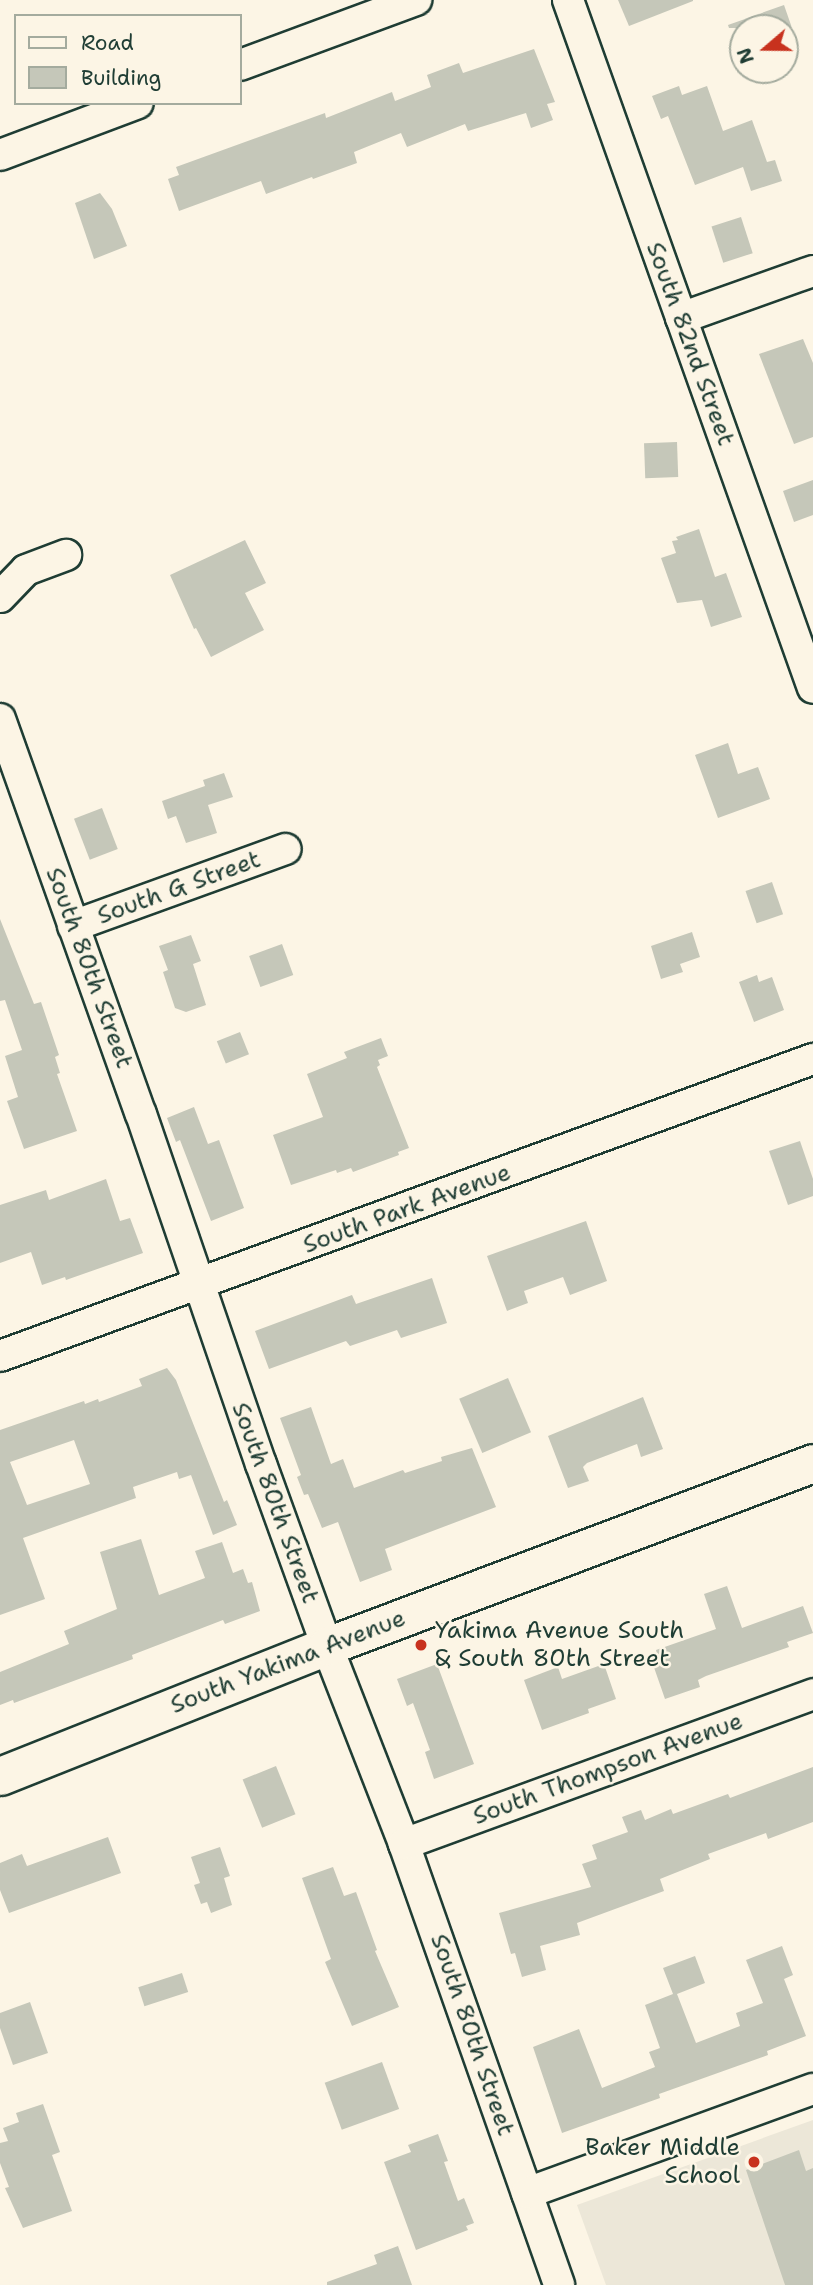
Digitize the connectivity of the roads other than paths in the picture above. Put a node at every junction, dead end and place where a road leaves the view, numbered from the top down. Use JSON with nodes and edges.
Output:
{"nodes":[{"id":1,"x":416,"y":0,"type":"edge"},
{"id":2,"x":568,"y":0,"type":"edge"},
{"id":3,"x":242,"y":64,"type":"edge"},
{"id":4,"x":133,"y":105,"type":"edge"},
{"id":5,"x":0,"y":155,"type":"edge"},
{"id":6,"x":813,"y":271,"type":"edge"},
{"id":7,"x":681,"y":318,"type":"junction"},
{"id":8,"x":66,"y":555,"type":"dead end"},
{"id":9,"x":0,"y":597,"type":"edge"},
{"id":10,"x":811,"y":673,"type":"edge"},
{"id":11,"x":0,"y":719,"type":"edge"},
{"id":12,"x":286,"y":849,"type":"dead end"},
{"id":13,"x":73,"y":926,"type":"junction"},
{"id":14,"x":813,"y":1059,"type":"edge"},
{"id":15,"x":197,"y":1285,"type":"junction"},
{"id":16,"x":0,"y":1356,"type":"edge"},
{"id":17,"x":813,"y":1463,"type":"edge"},
{"id":18,"x":327,"y":1646,"type":"junction"},
{"id":19,"x":813,"y":1694,"type":"edge"},
{"id":20,"x":0,"y":1776,"type":"edge"},
{"id":21,"x":404,"y":1844,"type":"junction"},
{"id":22,"x":813,"y":2089,"type":"edge"},
{"id":23,"x":527,"y":2193,"type":"junction"},
{"id":24,"x":559,"y":2285,"type":"edge"}],
"edges":[{"from":1,"to":3,"type":"street"},
{"from":2,"to":7,"type":"street","name":"South 82nd Street"},
{"from":4,"to":5,"type":"street"},
{"from":6,"to":7,"type":"street"},
{"from":7,"to":10,"type":"street","name":"South 82nd Street"},
{"from":8,"to":9,"type":"street"},
{"from":11,"to":13,"type":"street","name":"South 80th Street"},
{"from":12,"to":13,"type":"street","name":"South G Street"},
{"from":13,"to":15,"type":"street","name":"South 80th Street"},
{"from":14,"to":15,"type":"street","name":"South Park Avenue"},
{"from":15,"to":16,"type":"street","name":"South Park Avenue"},
{"from":15,"to":18,"type":"street","name":"South 80th Street"},
{"from":17,"to":18,"type":"main road","name":"South Yakima Avenue"},
{"from":18,"to":20,"type":"main road","name":"South Yakima Avenue"},
{"from":18,"to":21,"type":"street","name":"South 80th Street"},
{"from":19,"to":21,"type":"street","name":"South Thompson Avenue"},
{"from":21,"to":23,"type":"street","name":"South 80th Street"},
{"from":22,"to":23,"type":"street"},
{"from":23,"to":24,"type":"street","name":"South 80th Street"}]}
